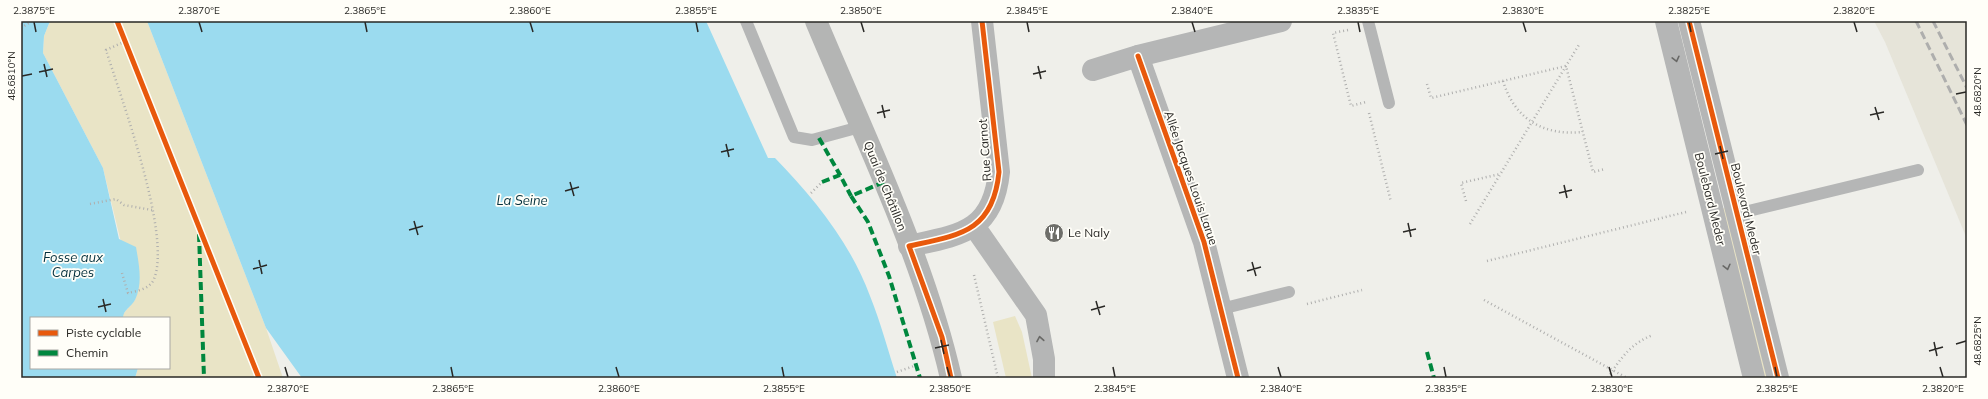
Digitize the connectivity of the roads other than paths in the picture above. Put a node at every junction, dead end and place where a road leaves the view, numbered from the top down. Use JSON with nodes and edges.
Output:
{"nodes":[{"id":1,"x":746,"y":21,"type":"edge"},
{"id":2,"x":816,"y":21,"type":"edge"},
{"id":3,"x":982,"y":21,"type":"edge"},
{"id":4,"x":1281,"y":21,"type":"edge"},
{"id":5,"x":1368,"y":21,"type":"edge"},
{"id":6,"x":1666,"y":21,"type":"edge"},
{"id":7,"x":1689,"y":21,"type":"edge"},
{"id":8,"x":1138,"y":56,"type":"junction"},
{"id":9,"x":1093,"y":70,"type":"dead end"},
{"id":10,"x":1388,"y":103,"type":"dead end"},
{"id":11,"x":860,"y":127,"type":"junction"},
{"id":12,"x":1918,"y":170,"type":"dead end"},
{"id":13,"x":1736,"y":214,"type":"junction"},
{"id":14,"x":974,"y":226,"type":"junction"},
{"id":15,"x":909,"y":246,"type":"junction"},
{"id":16,"x":1289,"y":292,"type":"dead end"},
{"id":17,"x":1221,"y":309,"type":"junction"},
{"id":18,"x":951,"y":378,"type":"edge"},
{"id":19,"x":1044,"y":378,"type":"edge"},
{"id":20,"x":1238,"y":378,"type":"edge"},
{"id":21,"x":1754,"y":378,"type":"edge"},
{"id":22,"x":1778,"y":378,"type":"edge"}],
"edges":[{"from":1,"to":11,"type":"lane"},
{"from":2,"to":11,"type":"main road","name":"Quai de Châtillon"},
{"from":3,"to":14,"type":"street","name":"Rue Carnot"},
{"from":4,"to":8,"type":"street"},
{"from":5,"to":10,"type":"lane"},
{"from":6,"to":21,"type":"street","name":"Boulebard Meder","one_way":true},
{"from":7,"to":13,"type":"street","name":"Boulevard Meder"},
{"from":8,"to":9,"type":"street"},
{"from":8,"to":17,"type":"street","name":"Allée Jacques Louis Larue"},
{"from":11,"to":15,"type":"main road","name":"Quai de Châtillon"},
{"from":12,"to":13,"type":"lane"},
{"from":13,"to":22,"type":"street","name":"Boulevard Meder"},
{"from":14,"to":15,"type":"street","name":"Rue Carnot"},
{"from":19,"to":14,"type":"street","one_way":true},
{"from":15,"to":18,"type":"main road","name":"Quai de Châtillon"},
{"from":16,"to":17,"type":"lane"},
{"from":17,"to":20,"type":"street","name":"Allée Jacques Louis Larue"}]}
